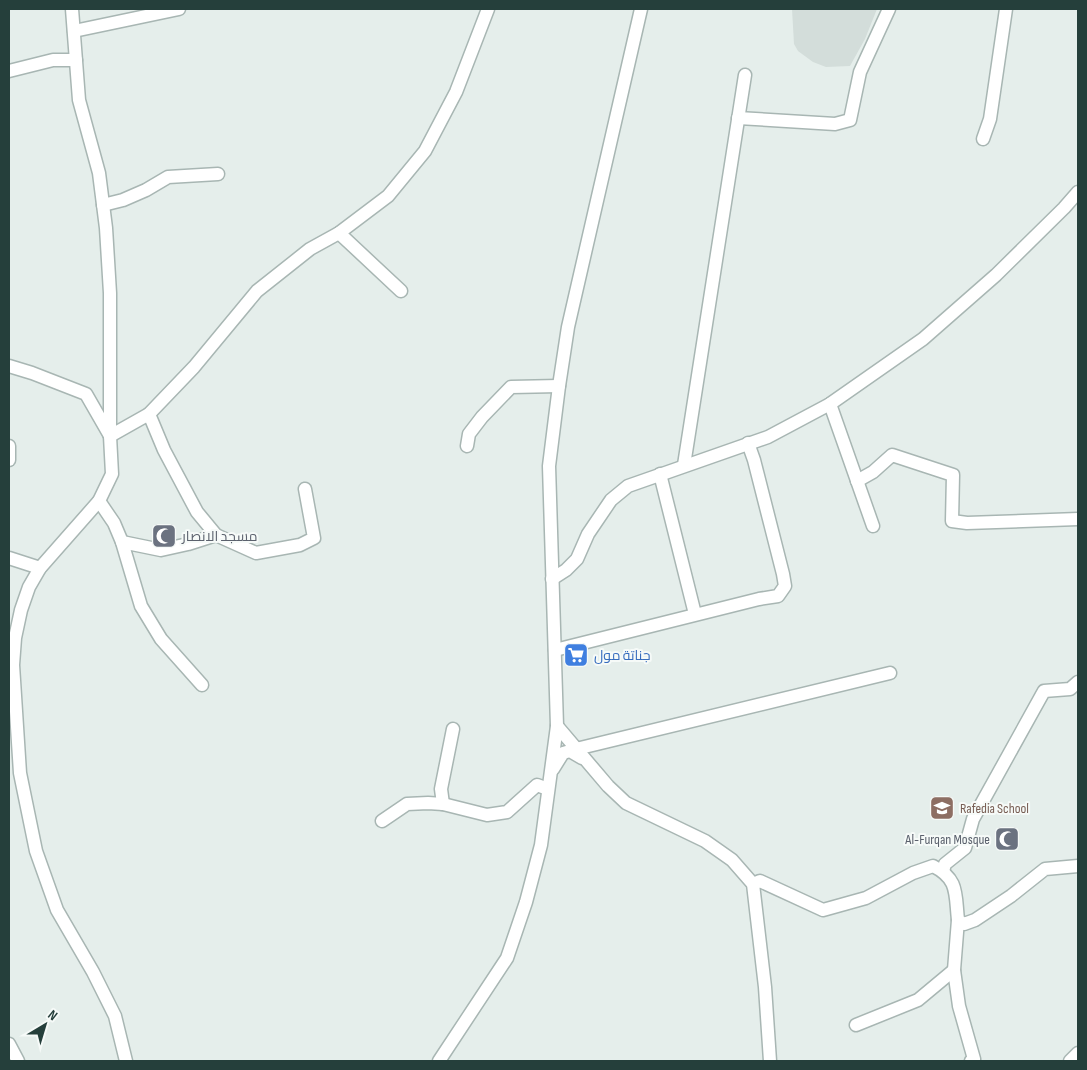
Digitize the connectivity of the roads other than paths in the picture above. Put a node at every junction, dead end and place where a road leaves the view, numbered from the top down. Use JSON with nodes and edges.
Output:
{"nodes":[{"id":1,"x":72,"y":9,"type":"edge"},
{"id":2,"x":180,"y":9,"type":"edge"},
{"id":3,"x":488,"y":9,"type":"edge"},
{"id":4,"x":641,"y":9,"type":"edge"},
{"id":5,"x":889,"y":9,"type":"edge"},
{"id":6,"x":1006,"y":9,"type":"edge"},
{"id":7,"x":74,"y":31,"type":"junction"},
{"id":8,"x":76,"y":60,"type":"junction"},
{"id":9,"x":9,"y":71,"type":"edge"},
{"id":10,"x":745,"y":75,"type":"dead end"},
{"id":11,"x":738,"y":118,"type":"junction"},
{"id":12,"x":983,"y":139,"type":"dead end"},
{"id":13,"x":218,"y":174,"type":"dead end"},
{"id":14,"x":1078,"y":192,"type":"edge"},
{"id":15,"x":104,"y":205,"type":"junction"},
{"id":16,"x":339,"y":233,"type":"junction"},
{"id":17,"x":401,"y":291,"type":"dead end"},
{"id":18,"x":9,"y":366,"type":"edge"},
{"id":19,"x":558,"y":386,"type":"junction"},
{"id":20,"x":830,"y":404,"type":"junction"},
{"id":21,"x":149,"y":414,"type":"junction"},
{"id":22,"x":110,"y":436,"type":"junction"},
{"id":23,"x":748,"y":444,"type":"junction"},
{"id":24,"x":9,"y":446,"type":"edge"},
{"id":25,"x":467,"y":446,"type":"dead end"},
{"id":26,"x":9,"y":460,"type":"edge"},
{"id":27,"x":684,"y":465,"type":"junction"},
{"id":28,"x":660,"y":474,"type":"junction"},
{"id":29,"x":857,"y":480,"type":"junction"},
{"id":30,"x":305,"y":489,"type":"dead end"},
{"id":31,"x":98,"y":501,"type":"junction"},
{"id":32,"x":1078,"y":519,"type":"edge"},
{"id":33,"x":873,"y":526,"type":"dead end"},
{"id":34,"x":216,"y":535,"type":"junction"},
{"id":35,"x":122,"y":542,"type":"junction"},
{"id":36,"x":9,"y":558,"type":"edge"},
{"id":37,"x":40,"y":568,"type":"junction"},
{"id":38,"x":552,"y":579,"type":"junction"},
{"id":39,"x":694,"y":614,"type":"junction"},
{"id":40,"x":12,"y":638,"type":"edge"},
{"id":41,"x":555,"y":650,"type":"junction"},
{"id":42,"x":890,"y":673,"type":"dead end"},
{"id":43,"x":1078,"y":682,"type":"edge"},
{"id":44,"x":202,"y":685,"type":"dead end"},
{"id":45,"x":557,"y":726,"type":"junction"},
{"id":46,"x":453,"y":729,"type":"dead end"},
{"id":47,"x":580,"y":754,"type":"junction"},
{"id":48,"x":550,"y":774,"type":"junction"},
{"id":49,"x":548,"y":789,"type":"junction"},
{"id":50,"x":443,"y":804,"type":"junction"},
{"id":51,"x":382,"y":821,"type":"dead end"},
{"id":52,"x":1078,"y":866,"type":"edge"},
{"id":53,"x":943,"y":871,"type":"junction"},
{"id":54,"x":753,"y":884,"type":"junction"},
{"id":55,"x":958,"y":920,"type":"junction"},
{"id":56,"x":954,"y":970,"type":"junction"},
{"id":57,"x":856,"y":1025,"type":"dead end"},
{"id":58,"x":9,"y":1044,"type":"edge"},
{"id":59,"x":1078,"y":1053,"type":"edge"},
{"id":60,"x":18,"y":1061,"type":"edge"},
{"id":61,"x":126,"y":1061,"type":"edge"},
{"id":62,"x":439,"y":1061,"type":"edge"},
{"id":63,"x":770,"y":1061,"type":"edge"},
{"id":64,"x":971,"y":1061,"type":"edge"},
{"id":65,"x":1070,"y":1061,"type":"edge"}],
"edges":[{"from":1,"to":7,"type":"street"},
{"from":2,"to":7,"type":"street"},
{"from":3,"to":16,"type":"street"},
{"from":4,"to":19,"type":"street"},
{"from":5,"to":11,"type":"street"},
{"from":6,"to":12,"type":"street"},
{"from":7,"to":8,"type":"street"},
{"from":8,"to":9,"type":"street"},
{"from":8,"to":15,"type":"street"},
{"from":10,"to":11,"type":"street"},
{"from":11,"to":27,"type":"street"},
{"from":13,"to":15,"type":"street"},
{"from":14,"to":20,"type":"street"},
{"from":15,"to":22,"type":"street"},
{"from":16,"to":17,"type":"street"},
{"from":16,"to":21,"type":"street"},
{"from":18,"to":22,"type":"street"},
{"from":19,"to":25,"type":"street"},
{"from":19,"to":38,"type":"street"},
{"from":20,"to":23,"type":"street"},
{"from":20,"to":29,"type":"street"},
{"from":21,"to":22,"type":"street"},
{"from":21,"to":34,"type":"street"},
{"from":22,"to":31,"type":"street"},
{"from":23,"to":27,"type":"street"},
{"from":23,"to":39,"type":"street"},
{"from":24,"to":26,"type":"street"},
{"from":27,"to":28,"type":"street"},
{"from":28,"to":38,"type":"street"},
{"from":28,"to":39,"type":"street"},
{"from":29,"to":32,"type":"street"},
{"from":29,"to":33,"type":"street"},
{"from":30,"to":34,"type":"street"},
{"from":31,"to":35,"type":"street"},
{"from":31,"to":37,"type":"street"},
{"from":34,"to":35,"type":"street"},
{"from":35,"to":44,"type":"street"},
{"from":36,"to":37,"type":"street"},
{"from":37,"to":40,"type":"street"},
{"from":38,"to":41,"type":"street"},
{"from":39,"to":41,"type":"street"},
{"from":40,"to":61,"type":"street"},
{"from":41,"to":45,"type":"street"},
{"from":42,"to":47,"type":"street"},
{"from":43,"to":53,"type":"street"},
{"from":45,"to":47,"type":"street"},
{"from":45,"to":48,"type":"street"},
{"from":46,"to":50,"type":"street"},
{"from":47,"to":48,"type":"street"},
{"from":47,"to":54,"type":"street"},
{"from":48,"to":49,"type":"street"},
{"from":49,"to":50,"type":"street"},
{"from":49,"to":62,"type":"street"},
{"from":50,"to":51,"type":"street"},
{"from":52,"to":55,"type":"street"},
{"from":53,"to":54,"type":"street"},
{"from":53,"to":55,"type":"street"},
{"from":54,"to":63,"type":"street"},
{"from":55,"to":56,"type":"street"},
{"from":56,"to":57,"type":"street"},
{"from":56,"to":64,"type":"street"},
{"from":58,"to":60,"type":"street"},
{"from":59,"to":65,"type":"street"}]}
